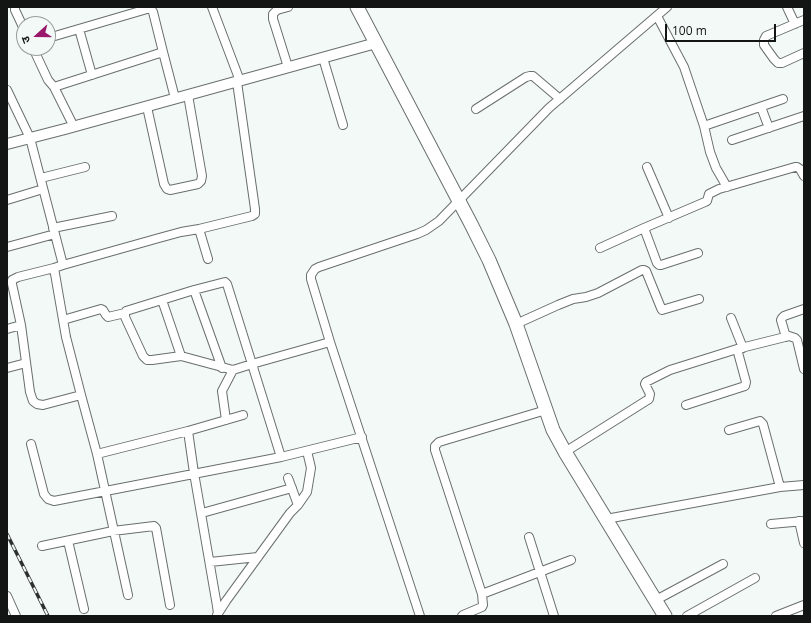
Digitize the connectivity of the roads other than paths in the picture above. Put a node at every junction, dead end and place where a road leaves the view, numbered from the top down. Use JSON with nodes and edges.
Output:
{"nodes":[{"id":1,"x":212,"y":7,"type":"edge"},
{"id":2,"x":288,"y":7,"type":"edge"},
{"id":3,"x":357,"y":7,"type":"edge"},
{"id":4,"x":667,"y":7,"type":"edge"},
{"id":5,"x":787,"y":7,"type":"edge"},
{"id":6,"x":656,"y":16,"type":"junction"},
{"id":7,"x":804,"y":20,"type":"edge"},
{"id":8,"x":795,"y":24,"type":"junction"},
{"id":9,"x":79,"y":29,"type":"junction"},
{"id":10,"x":56,"y":36,"type":"edge"},
{"id":11,"x":376,"y":43,"type":"junction"},
{"id":12,"x":163,"y":52,"type":"junction"},
{"id":13,"x":804,"y":53,"type":"edge"},
{"id":14,"x":37,"y":56,"type":"edge"},
{"id":15,"x":322,"y":58,"type":"junction"},
{"id":16,"x":288,"y":68,"type":"junction"},
{"id":17,"x":92,"y":75,"type":"junction"},
{"id":18,"x":238,"y":81,"type":"junction"},
{"id":19,"x":54,"y":87,"type":"junction"},
{"id":20,"x":7,"y":90,"type":"edge"},
{"id":21,"x":188,"y":95,"type":"junction"},
{"id":22,"x":175,"y":98,"type":"junction"},
{"id":23,"x":560,"y":99,"type":"junction"},
{"id":24,"x":783,"y":99,"type":"dead end"},
{"id":25,"x":147,"y":106,"type":"junction"},
{"id":26,"x":761,"y":107,"type":"junction"},
{"id":27,"x":476,"y":109,"type":"dead end"},
{"id":28,"x":804,"y":116,"type":"edge"},
{"id":29,"x":343,"y":125,"type":"dead end"},
{"id":30,"x":704,"y":126,"type":"junction"},
{"id":31,"x":74,"y":127,"type":"junction"},
{"id":32,"x":769,"y":128,"type":"junction"},
{"id":33,"x":30,"y":138,"type":"junction"},
{"id":34,"x":732,"y":140,"type":"dead end"},
{"id":35,"x":7,"y":144,"type":"edge"},
{"id":36,"x":85,"y":167,"type":"dead end"},
{"id":37,"x":647,"y":167,"type":"dead end"},
{"id":38,"x":804,"y":176,"type":"edge"},
{"id":39,"x":41,"y":178,"type":"junction"},
{"id":40,"x":727,"y":187,"type":"junction"},
{"id":41,"x":43,"y":189,"type":"junction"},
{"id":42,"x":7,"y":200,"type":"edge"},
{"id":43,"x":459,"y":200,"type":"junction"},
{"id":44,"x":112,"y":216,"type":"dead end"},
{"id":45,"x":669,"y":218,"type":"junction"},
{"id":46,"x":644,"y":228,"type":"junction"},
{"id":47,"x":199,"y":230,"type":"junction"},
{"id":48,"x":54,"y":231,"type":"junction"},
{"id":49,"x":7,"y":247,"type":"edge"},
{"id":50,"x":600,"y":248,"type":"dead end"},
{"id":51,"x":698,"y":253,"type":"dead end"},
{"id":52,"x":208,"y":260,"type":"dead end"},
{"id":53,"x":64,"y":265,"type":"junction"},
{"id":54,"x":54,"y":268,"type":"junction"},
{"id":55,"x":194,"y":290,"type":"junction"},
{"id":56,"x":700,"y":299,"type":"dead end"},
{"id":57,"x":162,"y":300,"type":"junction"},
{"id":58,"x":804,"y":309,"type":"edge"},
{"id":59,"x":124,"y":313,"type":"junction"},
{"id":60,"x":731,"y":318,"type":"dead end"},
{"id":61,"x":63,"y":320,"type":"junction"},
{"id":62,"x":516,"y":324,"type":"junction"},
{"id":63,"x":21,"y":325,"type":"junction"},
{"id":64,"x":7,"y":329,"type":"edge"},
{"id":65,"x":786,"y":337,"type":"junction"},
{"id":66,"x":330,"y":342,"type":"junction"},
{"id":67,"x":740,"y":349,"type":"junction"},
{"id":68,"x":181,"y":356,"type":"junction"},
{"id":69,"x":26,"y":363,"type":"junction"},
{"id":70,"x":252,"y":364,"type":"junction"},
{"id":71,"x":7,"y":368,"type":"edge"},
{"id":72,"x":222,"y":368,"type":"junction"},
{"id":73,"x":804,"y":369,"type":"edge"},
{"id":74,"x":233,"y":370,"type":"junction"},
{"id":75,"x":81,"y":395,"type":"junction"},
{"id":76,"x":686,"y":405,"type":"dead end"},
{"id":77,"x":546,"y":410,"type":"junction"},
{"id":78,"x":243,"y":415,"type":"dead end"},
{"id":79,"x":226,"y":420,"type":"junction"},
{"id":80,"x":729,"y":430,"type":"dead end"},
{"id":81,"x":188,"y":431,"type":"junction"},
{"id":82,"x":362,"y":437,"type":"junction"},
{"id":83,"x":31,"y":444,"type":"dead end"},
{"id":84,"x":307,"y":451,"type":"junction"},
{"id":85,"x":565,"y":452,"type":"junction"},
{"id":86,"x":98,"y":454,"type":"junction"},
{"id":87,"x":281,"y":456,"type":"junction"},
{"id":88,"x":194,"y":473,"type":"junction"},
{"id":89,"x":288,"y":478,"type":"dead end"},
{"id":90,"x":804,"y":485,"type":"edge"},
{"id":91,"x":780,"y":487,"type":"junction"},
{"id":92,"x":292,"y":488,"type":"junction"},
{"id":93,"x":106,"y":490,"type":"junction"},
{"id":94,"x":298,"y":505,"type":"junction"},
{"id":95,"x":202,"y":513,"type":"junction"},
{"id":96,"x":606,"y":518,"type":"junction"},
{"id":97,"x":801,"y":521,"type":"edge"},
{"id":98,"x":771,"y":524,"type":"dead end"},
{"id":99,"x":113,"y":531,"type":"junction"},
{"id":100,"x":529,"y":537,"type":"dead end"},
{"id":101,"x":68,"y":540,"type":"junction"},
{"id":102,"x":804,"y":543,"type":"edge"},
{"id":103,"x":42,"y":546,"type":"dead end"},
{"id":104,"x":258,"y":557,"type":"junction"},
{"id":105,"x":571,"y":560,"type":"dead end"},
{"id":106,"x":210,"y":562,"type":"junction"},
{"id":107,"x":723,"y":564,"type":"dead end"},
{"id":108,"x":540,"y":572,"type":"junction"},
{"id":109,"x":755,"y":578,"type":"dead end"},
{"id":110,"x":482,"y":594,"type":"junction"},
{"id":111,"x":128,"y":595,"type":"dead end"},
{"id":112,"x":7,"y":596,"type":"edge"},
{"id":113,"x":656,"y":600,"type":"junction"},
{"id":114,"x":170,"y":605,"type":"dead end"},
{"id":115,"x":804,"y":605,"type":"edge"},
{"id":116,"x":84,"y":609,"type":"dead end"},
{"id":117,"x":219,"y":615,"type":"edge"},
{"id":118,"x":16,"y":616,"type":"edge"},
{"id":119,"x":420,"y":616,"type":"edge"},
{"id":120,"x":462,"y":616,"type":"edge"},
{"id":121,"x":554,"y":616,"type":"edge"},
{"id":122,"x":664,"y":616,"type":"edge"},
{"id":123,"x":687,"y":616,"type":"edge"},
{"id":124,"x":776,"y":616,"type":"edge"}],
"edges":[{"from":1,"to":18,"type":"street"},
{"from":2,"to":16,"type":"street"},
{"from":3,"to":11,"type":"highway"},
{"from":4,"to":6,"type":"street"},
{"from":5,"to":8,"type":"street"},
{"from":6,"to":23,"type":"street"},
{"from":6,"to":30,"type":"street"},
{"from":7,"to":8,"type":"street"},
{"from":8,"to":13,"type":"street"},
{"from":9,"to":10,"type":"street"},
{"from":9,"to":12,"type":"street"},
{"from":9,"to":17,"type":"street"},
{"from":11,"to":15,"type":"street"},
{"from":11,"to":43,"type":"highway"},
{"from":12,"to":17,"type":"street"},
{"from":12,"to":22,"type":"street"},
{"from":14,"to":19,"type":"street"},
{"from":15,"to":16,"type":"street"},
{"from":15,"to":29,"type":"street"},
{"from":16,"to":18,"type":"street"},
{"from":17,"to":19,"type":"street"},
{"from":18,"to":21,"type":"street"},
{"from":18,"to":47,"type":"street"},
{"from":19,"to":31,"type":"street"},
{"from":20,"to":33,"type":"street"},
{"from":21,"to":22,"type":"street"},
{"from":21,"to":25,"type":"street"},
{"from":22,"to":25,"type":"street"},
{"from":23,"to":27,"type":"street"},
{"from":23,"to":43,"type":"street"},
{"from":24,"to":26,"type":"street"},
{"from":25,"to":31,"type":"street"},
{"from":26,"to":30,"type":"street"},
{"from":26,"to":32,"type":"street"},
{"from":28,"to":32,"type":"street"},
{"from":30,"to":40,"type":"street"},
{"from":31,"to":33,"type":"street"},
{"from":32,"to":34,"type":"street"},
{"from":33,"to":35,"type":"street"},
{"from":33,"to":39,"type":"street"},
{"from":36,"to":39,"type":"street"},
{"from":37,"to":45,"type":"street"},
{"from":38,"to":40,"type":"street"},
{"from":39,"to":41,"type":"street"},
{"from":40,"to":45,"type":"street"},
{"from":41,"to":42,"type":"street"},
{"from":41,"to":48,"type":"street"},
{"from":43,"to":62,"type":"highway"},
{"from":43,"to":66,"type":"street"},
{"from":44,"to":48,"type":"street"},
{"from":45,"to":46,"type":"street"},
{"from":46,"to":50,"type":"street"},
{"from":46,"to":51,"type":"street"},
{"from":47,"to":52,"type":"street"},
{"from":47,"to":53,"type":"street"},
{"from":48,"to":49,"type":"street"},
{"from":48,"to":53,"type":"street"},
{"from":53,"to":54,"type":"street"},
{"from":54,"to":61,"type":"street"},
{"from":54,"to":63,"type":"street"},
{"from":55,"to":57,"type":"street"},
{"from":55,"to":70,"type":"street"},
{"from":55,"to":72,"type":"street"},
{"from":56,"to":62,"type":"street"},
{"from":57,"to":59,"type":"street"},
{"from":57,"to":68,"type":"street"},
{"from":58,"to":65,"type":"street"},
{"from":59,"to":61,"type":"street"},
{"from":59,"to":68,"type":"street"},
{"from":60,"to":67,"type":"street"},
{"from":61,"to":75,"type":"street"},
{"from":62,"to":77,"type":"highway"},
{"from":63,"to":64,"type":"street"},
{"from":63,"to":69,"type":"street"},
{"from":65,"to":67,"type":"street"},
{"from":65,"to":73,"type":"street"},
{"from":66,"to":70,"type":"street"},
{"from":66,"to":82,"type":"street"},
{"from":67,"to":76,"type":"street"},
{"from":67,"to":85,"type":"street"},
{"from":68,"to":72,"type":"street"},
{"from":69,"to":71,"type":"street"},
{"from":69,"to":75,"type":"street"},
{"from":70,"to":74,"type":"street"},
{"from":70,"to":87,"type":"street"},
{"from":72,"to":74,"type":"street"},
{"from":74,"to":79,"type":"street"},
{"from":75,"to":86,"type":"street"},
{"from":77,"to":85,"type":"highway"},
{"from":77,"to":110,"type":"street"},
{"from":78,"to":79,"type":"street"},
{"from":79,"to":81,"type":"street"},
{"from":80,"to":91,"type":"street"},
{"from":81,"to":86,"type":"street"},
{"from":81,"to":88,"type":"street"},
{"from":82,"to":84,"type":"street"},
{"from":82,"to":119,"type":"street"},
{"from":83,"to":93,"type":"street"},
{"from":84,"to":87,"type":"street"},
{"from":84,"to":94,"type":"street"},
{"from":85,"to":96,"type":"highway"},
{"from":86,"to":93,"type":"street"},
{"from":87,"to":88,"type":"street"},
{"from":88,"to":93,"type":"street"},
{"from":88,"to":95,"type":"street"},
{"from":89,"to":92,"type":"street"},
{"from":90,"to":91,"type":"street"},
{"from":91,"to":96,"type":"street"},
{"from":92,"to":94,"type":"street"},
{"from":92,"to":95,"type":"street"},
{"from":93,"to":99,"type":"street"},
{"from":94,"to":104,"type":"street"},
{"from":95,"to":106,"type":"street"},
{"from":96,"to":113,"type":"highway"},
{"from":97,"to":98,"type":"street"},
{"from":97,"to":102,"type":"street"},
{"from":99,"to":101,"type":"street"},
{"from":99,"to":111,"type":"street"},
{"from":99,"to":114,"type":"street"},
{"from":100,"to":108,"type":"street"},
{"from":101,"to":103,"type":"street"},
{"from":101,"to":116,"type":"street"},
{"from":104,"to":106,"type":"street"},
{"from":104,"to":117,"type":"street"},
{"from":105,"to":108,"type":"street"},
{"from":106,"to":117,"type":"street"},
{"from":107,"to":113,"type":"street"},
{"from":108,"to":110,"type":"street"},
{"from":108,"to":121,"type":"street"},
{"from":109,"to":123,"type":"street"},
{"from":110,"to":120,"type":"street"},
{"from":112,"to":118,"type":"street"},
{"from":113,"to":122,"type":"highway"},
{"from":115,"to":124,"type":"street"}]}
